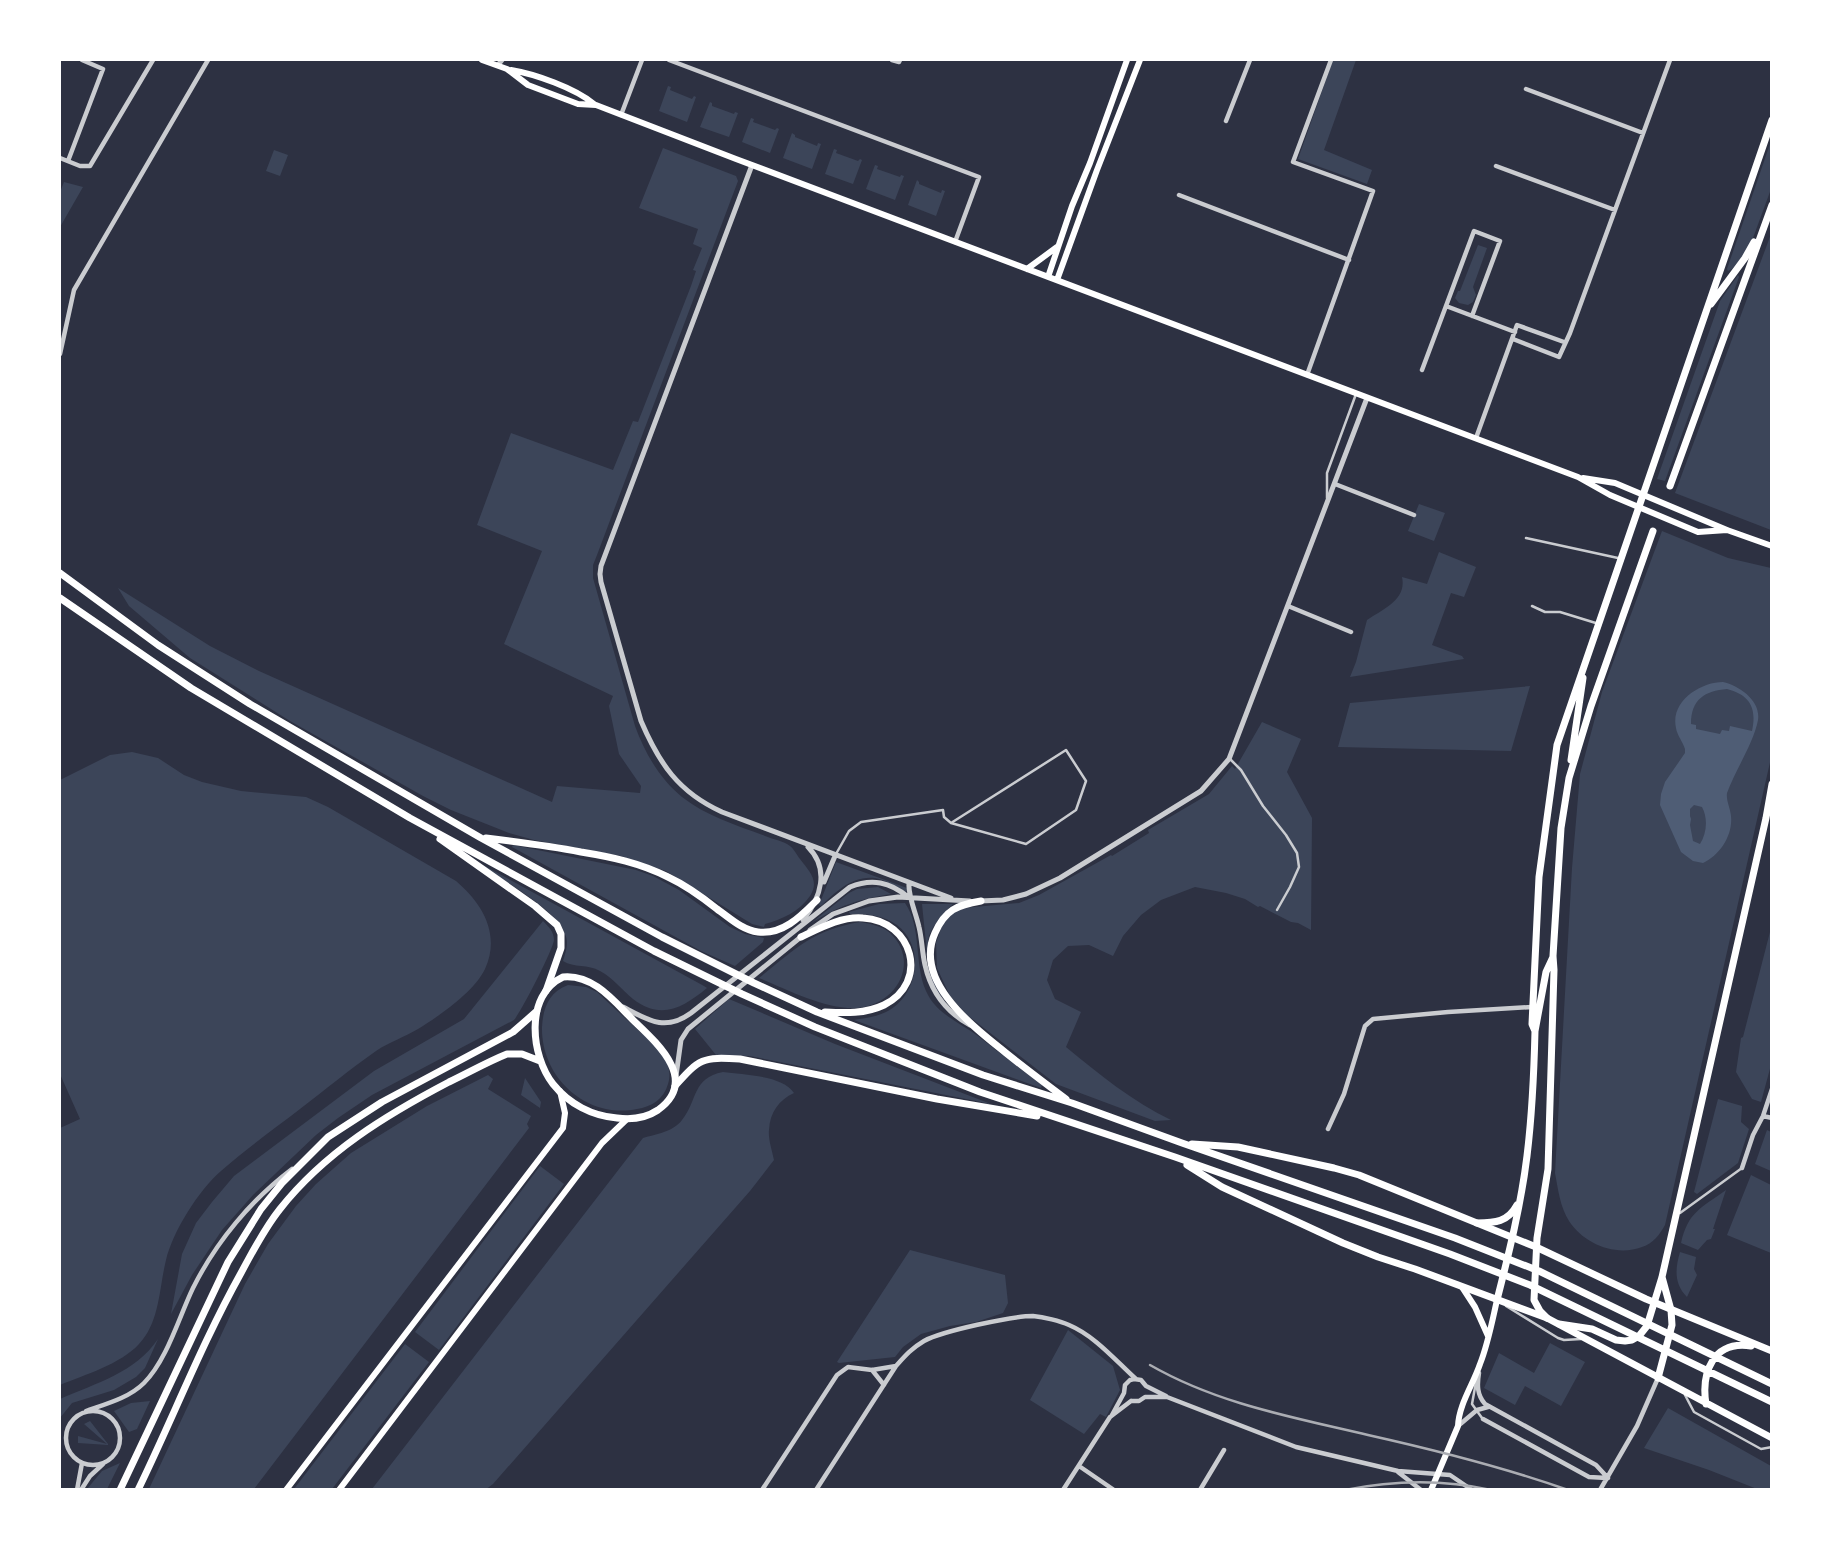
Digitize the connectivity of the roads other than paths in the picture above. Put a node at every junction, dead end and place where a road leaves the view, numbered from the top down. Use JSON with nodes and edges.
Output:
{"nodes":[{"id":1,"x":82,"y":60,"type":"edge"},
{"id":2,"x":153,"y":60,"type":"edge"},
{"id":3,"x":208,"y":60,"type":"edge"},
{"id":4,"x":482,"y":60,"type":"edge"},
{"id":5,"x":642,"y":60,"type":"edge"},
{"id":6,"x":669,"y":60,"type":"edge"},
{"id":7,"x":892,"y":60,"type":"edge"},
{"id":8,"x":1127,"y":60,"type":"edge"},
{"id":9,"x":1140,"y":60,"type":"edge"},
{"id":10,"x":1250,"y":60,"type":"edge"},
{"id":11,"x":1331,"y":60,"type":"edge"},
{"id":12,"x":1670,"y":60,"type":"edge"},
{"id":13,"x":499,"y":61,"type":"edge"},
{"id":14,"x":899,"y":61,"type":"edge"},
{"id":15,"x":1526,"y":89,"type":"dead end"},
{"id":16,"x":621,"y":115,"type":"junction"},
{"id":17,"x":1772,"y":120,"type":"edge"},
{"id":18,"x":1226,"y":121,"type":"dead end"},
{"id":19,"x":1643,"y":133,"type":"junction"},
{"id":20,"x":60,"y":158,"type":"edge"},
{"id":21,"x":68,"y":161,"type":"junction"},
{"id":22,"x":752,"y":165,"type":"junction"},
{"id":23,"x":1496,"y":166,"type":"dead end"},
{"id":24,"x":1179,"y":195,"type":"dead end"},
{"id":25,"x":1772,"y":205,"type":"edge"},
{"id":26,"x":1615,"y":210,"type":"junction"},
{"id":27,"x":1763,"y":226,"type":"junction"},
{"id":28,"x":955,"y":242,"type":"junction"},
{"id":29,"x":1057,"y":247,"type":"junction"},
{"id":30,"x":1349,"y":260,"type":"junction"},
{"id":31,"x":1027,"y":269,"type":"junction"},
{"id":32,"x":1048,"y":276,"type":"junction"},
{"id":33,"x":1057,"y":280,"type":"junction"},
{"id":34,"x":1446,"y":306,"type":"junction"},
{"id":35,"x":1707,"y":310,"type":"junction"},
{"id":36,"x":1472,"y":316,"type":"junction"},
{"id":37,"x":1515,"y":332,"type":"junction"},
{"id":38,"x":1513,"y":339,"type":"junction"},
{"id":39,"x":1564,"y":342,"type":"junction"},
{"id":40,"x":60,"y":354,"type":"edge"},
{"id":41,"x":1422,"y":370,"type":"dead end"},
{"id":42,"x":1307,"y":375,"type":"junction"},
{"id":43,"x":1356,"y":394,"type":"junction"},
{"id":44,"x":1367,"y":398,"type":"junction"},
{"id":45,"x":1475,"y":439,"type":"junction"},
{"id":46,"x":1578,"y":477,"type":"junction"},
{"id":47,"x":1335,"y":484,"type":"junction"},
{"id":48,"x":1670,"y":486,"type":"dead end"},
{"id":49,"x":1643,"y":495,"type":"junction"},
{"id":50,"x":1639,"y":507,"type":"junction"},
{"id":51,"x":1326,"y":508,"type":"junction"},
{"id":52,"x":1415,"y":516,"type":"dead end"},
{"id":53,"x":1727,"y":530,"type":"junction"},
{"id":54,"x":1653,"y":531,"type":"dead end"},
{"id":55,"x":1525,"y":538,"type":"dead end"},
{"id":56,"x":1769,"y":547,"type":"edge"},
{"id":57,"x":1621,"y":559,"type":"junction"},
{"id":58,"x":60,"y":573,"type":"edge"},
{"id":59,"x":60,"y":597,"type":"edge"},
{"id":60,"x":1288,"y":606,"type":"junction"},
{"id":61,"x":1532,"y":606,"type":"dead end"},
{"id":62,"x":1599,"y":624,"type":"junction"},
{"id":63,"x":1351,"y":632,"type":"dead end"},
{"id":64,"x":1583,"y":666,"type":"junction"},
{"id":65,"x":1229,"y":759,"type":"junction"},
{"id":66,"x":1569,"y":778,"type":"junction"},
{"id":67,"x":1772,"y":784,"type":"edge"},
{"id":68,"x":1772,"y":803,"type":"edge"},
{"id":69,"x":411,"y":818,"type":"junction"},
{"id":70,"x":1766,"y":818,"type":"junction"},
{"id":71,"x":951,"y":823,"type":"junction"},
{"id":72,"x":481,"y":838,"type":"junction"},
{"id":73,"x":803,"y":844,"type":"junction"},
{"id":74,"x":835,"y":856,"type":"junction"},
{"id":75,"x":909,"y":884,"type":"junction"},
{"id":76,"x":821,"y":887,"type":"junction"},
{"id":77,"x":911,"y":899,"type":"junction"},
{"id":78,"x":817,"y":900,"type":"junction"},
{"id":79,"x":957,"y":901,"type":"junction"},
{"id":80,"x":981,"y":901,"type":"junction"},
{"id":81,"x":1277,"y":911,"type":"dead end"},
{"id":82,"x":795,"y":930,"type":"junction"},
{"id":83,"x":801,"y":937,"type":"junction"},
{"id":84,"x":1553,"y":956,"type":"junction"},
{"id":85,"x":545,"y":991,"type":"junction"},
{"id":86,"x":615,"y":1003,"type":"junction"},
{"id":87,"x":1532,"y":1007,"type":"junction"},
{"id":88,"x":537,"y":1011,"type":"junction"},
{"id":89,"x":817,"y":1012,"type":"junction"},
{"id":90,"x":976,"y":1029,"type":"junction"},
{"id":91,"x":1535,"y":1031,"type":"junction"},
{"id":92,"x":540,"y":1061,"type":"junction"},
{"id":93,"x":675,"y":1082,"type":"junction"},
{"id":94,"x":1772,"y":1089,"type":"edge"},
{"id":95,"x":560,"y":1091,"type":"junction"},
{"id":96,"x":1072,"y":1103,"type":"junction"},
{"id":97,"x":1763,"y":1116,"type":"junction"},
{"id":98,"x":1772,"y":1118,"type":"edge"},
{"id":99,"x":627,"y":1119,"type":"junction"},
{"id":100,"x":1058,"y":1119,"type":"junction"},
{"id":101,"x":1328,"y":1129,"type":"dead end"},
{"id":102,"x":1182,"y":1143,"type":"junction"},
{"id":103,"x":1175,"y":1157,"type":"junction"},
{"id":104,"x":303,"y":1160,"type":"junction"},
{"id":105,"x":1742,"y":1168,"type":"joint"},
{"id":106,"x":1520,"y":1202,"type":"junction"},
{"id":107,"x":1674,"y":1217,"type":"junction"},
{"id":108,"x":1477,"y":1223,"type":"junction"},
{"id":109,"x":1513,"y":1237,"type":"junction"},
{"id":110,"x":1536,"y":1247,"type":"junction"},
{"id":111,"x":1662,"y":1277,"type":"junction"},
{"id":112,"x":1462,"y":1287,"type":"junction"},
{"id":113,"x":1497,"y":1300,"type":"junction"},
{"id":114,"x":1654,"y":1302,"type":"junction"},
{"id":115,"x":1671,"y":1310,"type":"junction"},
{"id":116,"x":1547,"y":1318,"type":"junction"},
{"id":117,"x":1557,"y":1324,"type":"junction"},
{"id":118,"x":1489,"y":1336,"type":"junction"},
{"id":119,"x":1586,"y":1339,"type":"junction"},
{"id":120,"x":1768,"y":1350,"type":"edge"},
{"id":121,"x":1120,"y":1364,"type":"junction"},
{"id":122,"x":1480,"y":1365,"type":"junction"},
{"id":123,"x":896,"y":1366,"type":"junction"},
{"id":124,"x":872,"y":1370,"type":"junction"},
{"id":125,"x":1658,"y":1378,"type":"junction"},
{"id":126,"x":1136,"y":1379,"type":"junction"},
{"id":127,"x":1127,"y":1382,"type":"junction"},
{"id":128,"x":1772,"y":1384,"type":"edge"},
{"id":129,"x":884,"y":1385,"type":"junction"},
{"id":130,"x":1146,"y":1386,"type":"junction"},
{"id":131,"x":1684,"y":1392,"type":"junction"},
{"id":132,"x":1124,"y":1393,"type":"junction"},
{"id":133,"x":1145,"y":1397,"type":"junction"},
{"id":134,"x":1167,"y":1397,"type":"junction"},
{"id":135,"x":1131,"y":1401,"type":"junction"},
{"id":136,"x":1772,"y":1402,"type":"edge"},
{"id":137,"x":1706,"y":1404,"type":"junction"},
{"id":138,"x":1489,"y":1407,"type":"junction"},
{"id":139,"x":1477,"y":1410,"type":"junction"},
{"id":140,"x":86,"y":1411,"type":"junction"},
{"id":141,"x":1111,"y":1417,"type":"junction"},
{"id":142,"x":1483,"y":1419,"type":"joint"},
{"id":143,"x":1744,"y":1424,"type":"junction"},
{"id":144,"x":1458,"y":1426,"type":"junction"},
{"id":145,"x":1772,"y":1433,"type":"edge"},
{"id":146,"x":1772,"y":1438,"type":"edge"},
{"id":147,"x":1772,"y":1447,"type":"edge"},
{"id":148,"x":1224,"y":1450,"type":"dead end"},
{"id":149,"x":82,"y":1463,"type":"junction"},
{"id":150,"x":103,"y":1464,"type":"junction"},
{"id":151,"x":1079,"y":1466,"type":"junction"},
{"id":152,"x":1398,"y":1471,"type":"junction"},
{"id":153,"x":1437,"y":1474,"type":"junction"},
{"id":154,"x":1608,"y":1478,"type":"junction"},
{"id":155,"x":1409,"y":1480,"type":"junction"},
{"id":156,"x":1431,"y":1487,"type":"edge"},
{"id":157,"x":79,"y":1489,"type":"edge"},
{"id":158,"x":120,"y":1489,"type":"edge"},
{"id":159,"x":138,"y":1489,"type":"edge"},
{"id":160,"x":286,"y":1489,"type":"edge"},
{"id":161,"x":339,"y":1489,"type":"edge"},
{"id":162,"x":762,"y":1489,"type":"edge"},
{"id":163,"x":816,"y":1489,"type":"edge"},
{"id":164,"x":1063,"y":1489,"type":"edge"},
{"id":165,"x":1114,"y":1489,"type":"edge"},
{"id":166,"x":1199,"y":1489,"type":"edge"},
{"id":167,"x":1414,"y":1489,"type":"edge"},
{"id":168,"x":1421,"y":1489,"type":"edge"},
{"id":169,"x":1472,"y":1489,"type":"edge"},
{"id":170,"x":1603,"y":1489,"type":"edge"}],
"edges":[{"from":1,"to":21,"type":"street"},
{"from":2,"to":21,"type":"street"},
{"from":3,"to":40,"type":"street"},
{"from":4,"to":13,"type":"main road"},
{"from":5,"to":16,"type":"street"},
{"from":6,"to":28,"type":"street"},
{"from":7,"to":14,"type":"street"},
{"from":8,"to":29,"type":"main road"},
{"from":9,"to":33,"type":"main road"},
{"from":10,"to":18,"type":"street"},
{"from":11,"to":30,"type":"street"},
{"from":12,"to":19,"type":"street"},
{"from":13,"to":16,"type":"main road"},
{"from":15,"to":19,"type":"street"},
{"from":16,"to":22,"type":"main road"},
{"from":17,"to":35,"type":"main road"},
{"from":19,"to":26,"type":"street"},
{"from":20,"to":21,"type":"street"},
{"from":22,"to":28,"type":"main road"},
{"from":22,"to":73,"type":"street"},
{"from":23,"to":26,"type":"street"},
{"from":24,"to":30,"type":"street"},
{"from":25,"to":27,"type":"main road"},
{"from":26,"to":39,"type":"street"},
{"from":27,"to":35,"type":"main road"},
{"from":27,"to":48,"type":"main road"},
{"from":28,"to":31,"type":"main road"},
{"from":29,"to":31,"type":"main road"},
{"from":29,"to":32,"type":"main road"},
{"from":30,"to":42,"type":"street"},
{"from":31,"to":32,"type":"main road"},
{"from":32,"to":33,"type":"main road"},
{"from":33,"to":42,"type":"main road"},
{"from":34,"to":36,"type":"street"},
{"from":34,"to":36,"type":"street"},
{"from":34,"to":41,"type":"street"},
{"from":35,"to":49,"type":"main road"},
{"from":36,"to":37,"type":"street"},
{"from":37,"to":38,"type":"street"},
{"from":37,"to":39,"type":"street"},
{"from":38,"to":39,"type":"street"},
{"from":38,"to":45,"type":"street"},
{"from":42,"to":43,"type":"main road"},
{"from":43,"to":44,"type":"main road"},
{"from":43,"to":51,"type":"lane"},
{"from":44,"to":45,"type":"main road"},
{"from":44,"to":47,"type":"street"},
{"from":45,"to":46,"type":"main road"},
{"from":46,"to":49,"type":"main road"},
{"from":46,"to":50,"type":"main road"},
{"from":47,"to":51,"type":"street"},
{"from":47,"to":52,"type":"street"},
{"from":49,"to":50,"type":"main road"},
{"from":49,"to":53,"type":"main road"},
{"from":50,"to":53,"type":"main road"},
{"from":50,"to":57,"type":"main road"},
{"from":51,"to":60,"type":"street"},
{"from":53,"to":56,"type":"main road"},
{"from":54,"to":66,"type":"main road"},
{"from":55,"to":57,"type":"lane"},
{"from":57,"to":62,"type":"main road"},
{"from":58,"to":72,"type":"main road"},
{"from":59,"to":69,"type":"main road"},
{"from":60,"to":63,"type":"street"},
{"from":60,"to":65,"type":"street"},
{"from":61,"to":62,"type":"lane"},
{"from":62,"to":64,"type":"main road"},
{"from":64,"to":66,"type":"main road"},
{"from":64,"to":87,"type":"main road"},
{"from":65,"to":80,"type":"street"},
{"from":65,"to":81,"type":"lane"},
{"from":66,"to":84,"type":"main road"},
{"from":67,"to":70,"type":"main road"},
{"from":68,"to":70,"type":"main road"},
{"from":69,"to":85,"type":"main road"},
{"from":69,"to":100,"type":"main road"},
{"from":70,"to":107,"type":"main road"},
{"from":71,"to":71,"type":"lane"},
{"from":71,"to":74,"type":"lane"},
{"from":72,"to":78,"type":"main road"},
{"from":72,"to":89,"type":"main road"},
{"from":73,"to":74,"type":"street"},
{"from":73,"to":76,"type":"street"},
{"from":74,"to":75,"type":"street"},
{"from":74,"to":76,"type":"street"},
{"from":75,"to":77,"type":"street"},
{"from":75,"to":79,"type":"street"},
{"from":76,"to":78,"type":"street"},
{"from":77,"to":79,"type":"street"},
{"from":77,"to":82,"type":"street"},
{"from":77,"to":83,"type":"street"},
{"from":77,"to":90,"type":"street"},
{"from":78,"to":82,"type":"street"},
{"from":79,"to":80,"type":"street"},
{"from":80,"to":90,"type":"main road"},
{"from":82,"to":86,"type":"street"},
{"from":83,"to":89,"type":"main road"},
{"from":83,"to":93,"type":"street"},
{"from":84,"to":91,"type":"main road"},
{"from":84,"to":110,"type":"main road"},
{"from":85,"to":86,"type":"main road"},
{"from":85,"to":88,"type":"main road"},
{"from":86,"to":93,"type":"main road"},
{"from":87,"to":91,"type":"main road"},
{"from":87,"to":101,"type":"street"},
{"from":88,"to":92,"type":"main road"},
{"from":88,"to":104,"type":"main road"},
{"from":89,"to":96,"type":"main road"},
{"from":90,"to":96,"type":"main road"},
{"from":91,"to":106,"type":"main road"},
{"from":92,"to":95,"type":"main road"},
{"from":92,"to":159,"type":"main road"},
{"from":93,"to":99,"type":"main road"},
{"from":93,"to":100,"type":"main road"},
{"from":94,"to":97,"type":"street"},
{"from":95,"to":99,"type":"main road"},
{"from":95,"to":160,"type":"main road"},
{"from":96,"to":102,"type":"main road"},
{"from":97,"to":98,"type":"street"},
{"from":97,"to":105,"type":"street"},
{"from":99,"to":161,"type":"main road"},
{"from":100,"to":103,"type":"main road"},
{"from":102,"to":108,"type":"main road"},
{"from":102,"to":128,"type":"main road"},
{"from":103,"to":112,"type":"main road"},
{"from":103,"to":136,"type":"main road"},
{"from":104,"to":140,"type":"street"},
{"from":104,"to":158,"type":"main road"},
{"from":105,"to":107,"type":"lane"},
{"from":106,"to":108,"type":"main road"},
{"from":106,"to":109,"type":"main road"},
{"from":107,"to":111,"type":"main road"},
{"from":108,"to":109,"type":"main road"},
{"from":109,"to":110,"type":"main road"},
{"from":109,"to":113,"type":"main road"},
{"from":110,"to":114,"type":"main road"},
{"from":110,"to":116,"type":"main road"},
{"from":111,"to":114,"type":"main road"},
{"from":111,"to":115,"type":"main road"},
{"from":112,"to":113,"type":"main road"},
{"from":112,"to":118,"type":"main road"},
{"from":113,"to":116,"type":"main road"},
{"from":113,"to":118,"type":"main road"},
{"from":113,"to":119,"type":"lane"},
{"from":114,"to":115,"type":"main road"},
{"from":114,"to":117,"type":"main road"},
{"from":115,"to":120,"type":"main road"},
{"from":115,"to":125,"type":"main road"},
{"from":116,"to":117,"type":"main road"},
{"from":117,"to":119,"type":"main road"},
{"from":118,"to":122,"type":"main road"},
{"from":119,"to":125,"type":"main road"},
{"from":120,"to":137,"type":"main road"},
{"from":121,"to":123,"type":"street"},
{"from":121,"to":126,"type":"street"},
{"from":121,"to":127,"type":"street"},
{"from":122,"to":138,"type":"street"},
{"from":122,"to":139,"type":"lane"},
{"from":122,"to":144,"type":"main road"},
{"from":123,"to":124,"type":"street"},
{"from":123,"to":129,"type":"street"},
{"from":124,"to":129,"type":"street"},
{"from":124,"to":162,"type":"street"},
{"from":125,"to":131,"type":"main road"},
{"from":125,"to":154,"type":"street"},
{"from":126,"to":127,"type":"street"},
{"from":126,"to":130,"type":"street"},
{"from":127,"to":132,"type":"street"},
{"from":129,"to":163,"type":"street"},
{"from":130,"to":133,"type":"street"},
{"from":130,"to":134,"type":"street"},
{"from":131,"to":137,"type":"main road"},
{"from":131,"to":147,"type":"lane"},
{"from":132,"to":135,"type":"street"},
{"from":132,"to":141,"type":"street"},
{"from":133,"to":134,"type":"street"},
{"from":133,"to":135,"type":"street"},
{"from":134,"to":152,"type":"street"},
{"from":135,"to":141,"type":"street"},
{"from":137,"to":143,"type":"main road"},
{"from":138,"to":139,"type":"street"},
{"from":138,"to":154,"type":"street"},
{"from":139,"to":142,"type":"lane"},
{"from":139,"to":144,"type":"street"},
{"from":140,"to":149,"type":"street"},
{"from":140,"to":150,"type":"street"},
{"from":141,"to":151,"type":"street"},
{"from":142,"to":154,"type":"street"},
{"from":143,"to":145,"type":"main road"},
{"from":143,"to":146,"type":"main road"},
{"from":144,"to":153,"type":"main road"},
{"from":148,"to":166,"type":"street"},
{"from":149,"to":150,"type":"street"},
{"from":149,"to":157,"type":"street"},
{"from":150,"to":157,"type":"street"},
{"from":151,"to":164,"type":"street"},
{"from":151,"to":165,"type":"street"},
{"from":152,"to":153,"type":"street"},
{"from":152,"to":155,"type":"street"},
{"from":153,"to":156,"type":"main road"},
{"from":153,"to":169,"type":"street"},
{"from":154,"to":170,"type":"street"},
{"from":155,"to":167,"type":"street"},
{"from":155,"to":168,"type":"street"}]}
